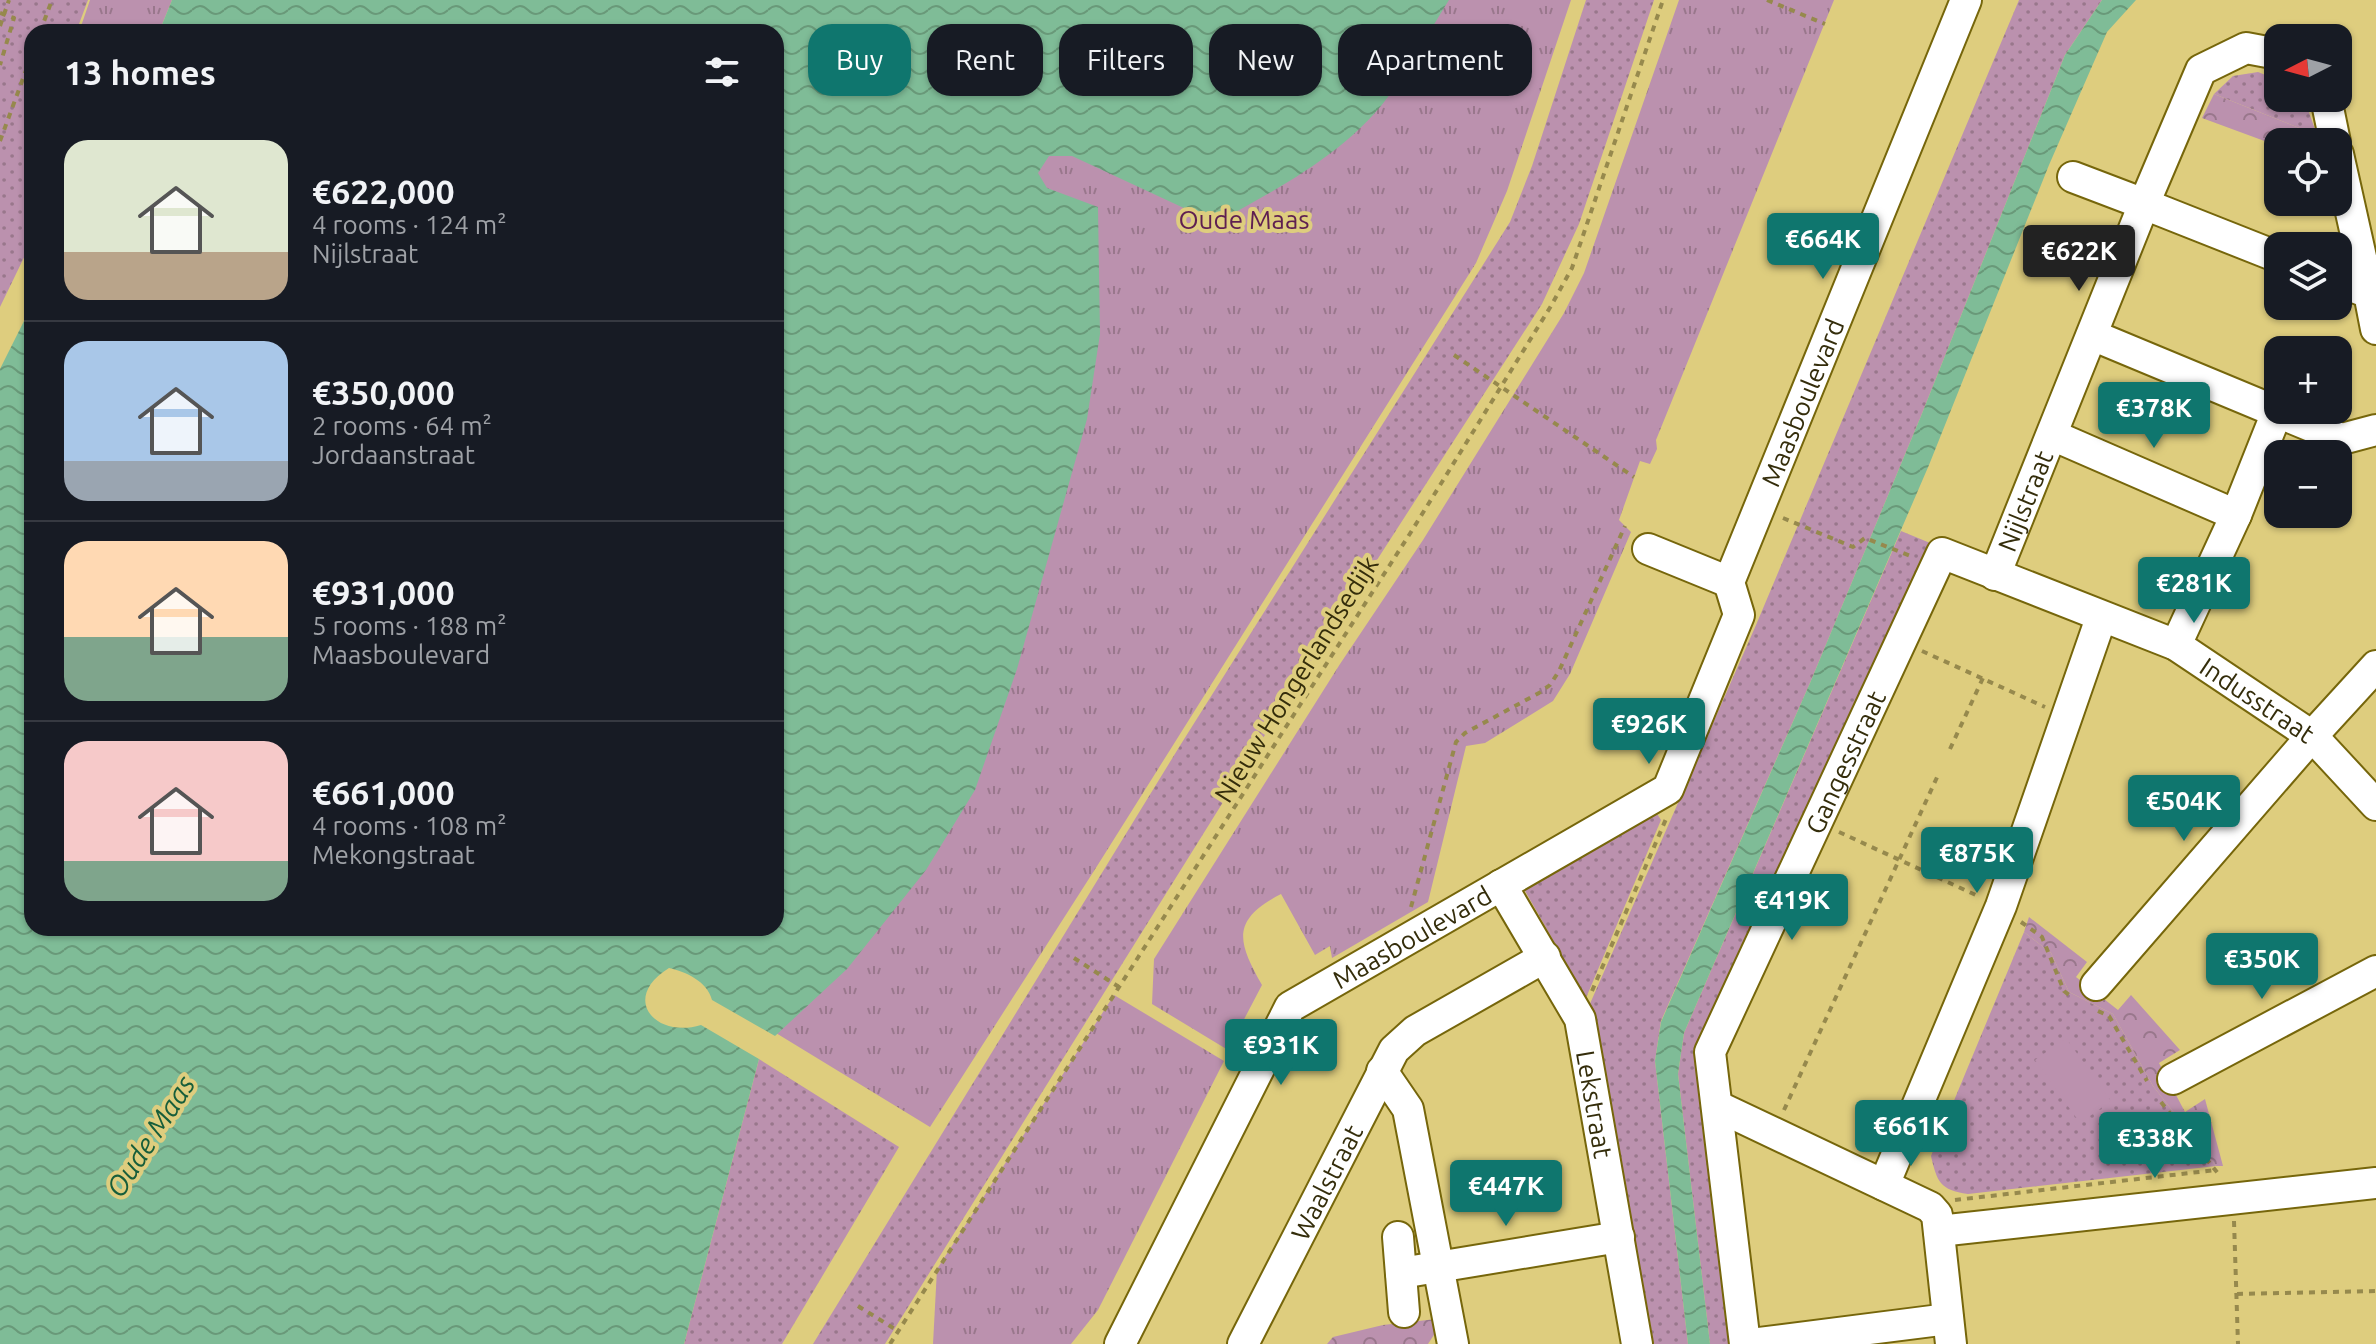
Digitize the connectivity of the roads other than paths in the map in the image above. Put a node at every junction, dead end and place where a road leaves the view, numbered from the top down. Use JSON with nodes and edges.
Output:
{"nodes":[{"id":1,"x":1966,"y":0,"type":"edge"},
{"id":2,"x":2264,"y":51,"type":"edge"},
{"id":3,"x":2073,"y":177,"type":"dead end"},
{"id":4,"x":2144,"y":204,"type":"junction"},
{"id":5,"x":2352,"y":216,"type":"edge"},
{"id":6,"x":2264,"y":251,"type":"edge"},
{"id":7,"x":2352,"y":286,"type":"edge"},
{"id":8,"x":2369,"y":293,"type":"junction"},
{"id":9,"x":2376,"y":329,"type":"edge"},
{"id":10,"x":2092,"y":335,"type":"junction"},
{"id":11,"x":2264,"y":407,"type":"edge"},
{"id":12,"x":2272,"y":424,"type":"edge"},
{"id":13,"x":2306,"y":424,"type":"edge"},
{"id":14,"x":2376,"y":430,"type":"edge"},
{"id":15,"x":2052,"y":435,"type":"junction"},
{"id":16,"x":2236,"y":515,"type":"junction"},
{"id":17,"x":1648,"y":549,"type":"dead end"},
{"id":18,"x":1942,"y":553,"type":"joint"},
{"id":19,"x":1995,"y":575,"type":"junction"},
{"id":20,"x":1729,"y":582,"type":"junction"},
{"id":21,"x":2101,"y":618,"type":"junction"},
{"id":22,"x":2176,"y":645,"type":"junction"},
{"id":23,"x":2376,"y":666,"type":"edge"},
{"id":24,"x":2312,"y":736,"type":"junction"},
{"id":25,"x":2376,"y":805,"type":"edge"},
{"id":26,"x":1501,"y":885,"type":"junction"},
{"id":27,"x":1545,"y":957,"type":"junction"},
{"id":28,"x":2376,"y":971,"type":"edge"},
{"id":29,"x":2091,"y":1000,"type":"road end"},
{"id":30,"x":1382,"y":1071,"type":"junction"},
{"id":31,"x":2162,"y":1090,"type":"road end"},
{"id":32,"x":1717,"y":1106,"type":"junction"},
{"id":33,"x":2376,"y":1183,"type":"edge"},
{"id":34,"x":1884,"y":1185,"type":"junction"},
{"id":35,"x":1934,"y":1219,"type":"junction"},
{"id":36,"x":1398,"y":1237,"type":"dead end"},
{"id":37,"x":1619,"y":1237,"type":"junction"},
{"id":38,"x":1437,"y":1267,"type":"junction"},
{"id":39,"x":1401,"y":1273,"type":"junction"},
{"id":40,"x":1404,"y":1312,"type":"dead end"},
{"id":41,"x":1950,"y":1332,"type":"edge"},
{"id":42,"x":1120,"y":1344,"type":"edge"},
{"id":43,"x":1243,"y":1344,"type":"edge"},
{"id":44,"x":1453,"y":1344,"type":"edge"},
{"id":45,"x":1637,"y":1344,"type":"edge"},
{"id":46,"x":1748,"y":1344,"type":"edge"}],
"edges":[{"from":1,"to":20,"type":"street","name":"Maasboulevard"},
{"from":2,"to":4,"type":"street","name":"Nijlstraat"},
{"from":3,"to":4,"type":"street"},
{"from":4,"to":6,"type":"street"},
{"from":4,"to":10,"type":"street","name":"Nijlstraat"},
{"from":5,"to":8,"type":"street"},
{"from":7,"to":8,"type":"street"},
{"from":8,"to":9,"type":"street"},
{"from":10,"to":11,"type":"street"},
{"from":10,"to":15,"type":"street","name":"Nijlstraat"},
{"from":12,"to":16,"type":"street"},
{"from":13,"to":14,"type":"street"},
{"from":15,"to":16,"type":"street"},
{"from":15,"to":19,"type":"street","name":"Nijlstraat"},
{"from":16,"to":22,"type":"street"},
{"from":17,"to":20,"type":"street"},
{"from":18,"to":19,"type":"street","name":"Indusstraat"},
{"from":18,"to":32,"type":"street","name":"Gangesstraat"},
{"from":19,"to":21,"type":"street","name":"Indusstraat"},
{"from":20,"to":26,"type":"street","name":"Maasboulevard"},
{"from":21,"to":22,"type":"street","name":"Indusstraat"},
{"from":21,"to":34,"type":"street"},
{"from":22,"to":24,"type":"street","name":"Indusstraat"},
{"from":23,"to":24,"type":"street"},
{"from":24,"to":25,"type":"street","name":"Indusstraat"},
{"from":24,"to":29,"type":"street"},
{"from":26,"to":27,"type":"street","name":"Lekstraat"},
{"from":26,"to":42,"type":"street","name":"Maasboulevard"},
{"from":27,"to":30,"type":"street","name":"Waalstraat"},
{"from":27,"to":37,"type":"street","name":"Lekstraat"},
{"from":28,"to":31,"type":"street"},
{"from":30,"to":38,"type":"street"},
{"from":30,"to":43,"type":"street","name":"Waalstraat"},
{"from":32,"to":34,"type":"street"},
{"from":32,"to":46,"type":"street","name":"Gangesstraat"},
{"from":33,"to":35,"type":"street"},
{"from":34,"to":35,"type":"street"},
{"from":35,"to":41,"type":"street"},
{"from":36,"to":39,"type":"street"},
{"from":37,"to":38,"type":"street"},
{"from":37,"to":45,"type":"street","name":"Lekstraat"},
{"from":38,"to":39,"type":"street"},
{"from":38,"to":44,"type":"street"},
{"from":39,"to":40,"type":"street"},
{"from":41,"to":46,"type":"street"}]}
